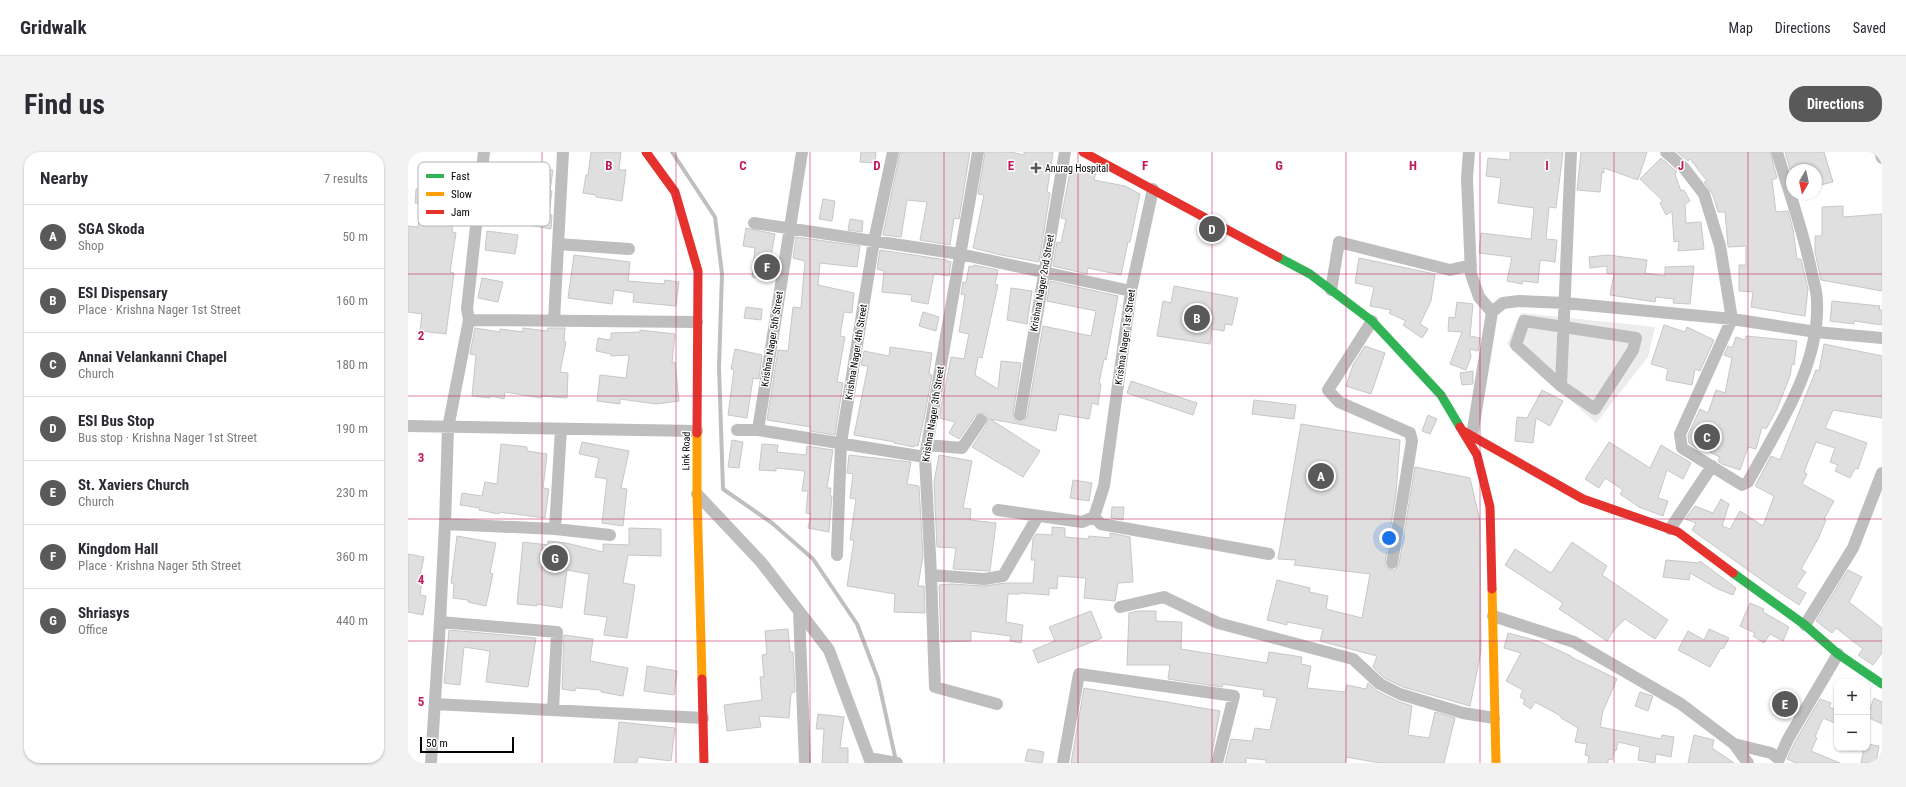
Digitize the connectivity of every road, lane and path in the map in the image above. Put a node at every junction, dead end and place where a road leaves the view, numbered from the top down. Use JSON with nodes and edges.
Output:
{"nodes":[{"id":1,"x":484,"y":152,"type":"edge"},
{"id":2,"x":562,"y":152,"type":"edge"},
{"id":3,"x":646,"y":152,"type":"edge"},
{"id":4,"x":802,"y":152,"type":"edge"},
{"id":5,"x":893,"y":152,"type":"edge"},
{"id":6,"x":978,"y":152,"type":"edge"},
{"id":7,"x":1065,"y":152,"type":"edge"},
{"id":8,"x":1083,"y":152,"type":"edge"},
{"id":9,"x":1469,"y":152,"type":"edge"},
{"id":10,"x":1571,"y":152,"type":"edge"},
{"id":11,"x":1666,"y":152,"type":"edge"},
{"id":12,"x":1777,"y":152,"type":"edge"},
{"id":13,"x":1880,"y":152,"type":"edge"},
{"id":14,"x":1882,"y":158,"type":"edge"},
{"id":15,"x":483,"y":162,"type":"edge"},
{"id":16,"x":1153,"y":189,"type":"junction"},
{"id":17,"x":754,"y":223,"type":"dead end"},
{"id":18,"x":476,"y":226,"type":"edge"},
{"id":19,"x":790,"y":227,"type":"junction"},
{"id":20,"x":874,"y":241,"type":"junction"},
{"id":21,"x":558,"y":244,"type":"junction"},
{"id":22,"x":630,"y":249,"type":"dead end"},
{"id":23,"x":960,"y":254,"type":"junction"},
{"id":24,"x":1471,"y":265,"type":"junction"},
{"id":25,"x":1044,"y":272,"type":"junction"},
{"id":26,"x":1331,"y":290,"type":"junction"},
{"id":27,"x":1131,"y":291,"type":"junction"},
{"id":28,"x":1564,"y":303,"type":"junction"},
{"id":29,"x":1492,"y":312,"type":"junction"},
{"id":30,"x":1732,"y":319,"type":"junction"},
{"id":31,"x":469,"y":320,"type":"junction"},
{"id":32,"x":554,"y":321,"type":"junction"},
{"id":33,"x":1372,"y":321,"type":"junction"},
{"id":34,"x":697,"y":322,"type":"junction"},
{"id":35,"x":1564,"y":328,"type":"junction"},
{"id":36,"x":1816,"y":332,"type":"junction"},
{"id":37,"x":1882,"y":338,"type":"edge"},
{"id":38,"x":1561,"y":386,"type":"junction"},
{"id":39,"x":1020,"y":415,"type":"dead end"},
{"id":40,"x":981,"y":420,"type":"dead end"},
{"id":41,"x":408,"y":426,"type":"edge"},
{"id":42,"x":448,"y":428,"type":"junction"},
{"id":43,"x":561,"y":429,"type":"junction"},
{"id":44,"x":737,"y":430,"type":"dead end"},
{"id":45,"x":758,"y":430,"type":"junction"},
{"id":46,"x":697,"y":431,"type":"junction"},
{"id":47,"x":1467,"y":433,"type":"junction"},
{"id":48,"x":841,"y":443,"type":"junction"},
{"id":49,"x":926,"y":451,"type":"junction"},
{"id":50,"x":1712,"y":466,"type":"junction"},
{"id":51,"x":1882,"y":473,"type":"edge"},
{"id":52,"x":696,"y":494,"type":"junction"},
{"id":53,"x":998,"y":510,"type":"dead end"},
{"id":54,"x":1038,"y":516,"type":"junction"},
{"id":55,"x":1094,"y":516,"type":"junction"},
{"id":56,"x":445,"y":524,"type":"junction"},
{"id":57,"x":555,"y":529,"type":"junction"},
{"id":58,"x":1670,"y":529,"type":"junction"},
{"id":59,"x":610,"y":535,"type":"dead end"},
{"id":60,"x":1270,"y":554,"type":"dead end"},
{"id":61,"x":837,"y":555,"type":"dead end"},
{"id":62,"x":1392,"y":563,"type":"dead end"},
{"id":63,"x":931,"y":574,"type":"junction"},
{"id":64,"x":1120,"y":607,"type":"dead end"},
{"id":65,"x":799,"y":611,"type":"junction"},
{"id":66,"x":1493,"y":616,"type":"junction"},
{"id":67,"x":440,"y":622,"type":"junction"},
{"id":68,"x":1805,"y":625,"type":"junction"},
{"id":69,"x":1838,"y":654,"type":"junction"},
{"id":70,"x":1882,"y":684,"type":"edge"},
{"id":71,"x":435,"y":704,"type":"junction"},
{"id":72,"x":997,"y":704,"type":"dead end"},
{"id":73,"x":553,"y":710,"type":"junction"},
{"id":74,"x":703,"y":718,"type":"junction"},
{"id":75,"x":1494,"y":718,"type":"junction"},
{"id":76,"x":1734,"y":744,"type":"junction"},
{"id":77,"x":870,"y":761,"type":"edge"},
{"id":78,"x":1785,"y":761,"type":"edge"},
{"id":79,"x":431,"y":763,"type":"edge"},
{"id":80,"x":704,"y":763,"type":"edge"},
{"id":81,"x":805,"y":763,"type":"edge"},
{"id":82,"x":897,"y":763,"type":"edge"},
{"id":83,"x":1063,"y":763,"type":"edge"},
{"id":84,"x":1218,"y":763,"type":"edge"},
{"id":85,"x":1496,"y":763,"type":"edge"},
{"id":86,"x":1748,"y":763,"type":"edge"}],
"edges":[{"from":1,"to":15,"type":"street"},
{"from":2,"to":21,"type":"street"},
{"from":3,"to":34,"type":"street","name":"Link Road"},
{"from":4,"to":19,"type":"street","name":"Krishna Nager 5th Street"},
{"from":5,"to":20,"type":"street","name":"Krishna Nager 4th Street"},
{"from":6,"to":23,"type":"street","name":"Krishna Nager 3th Street"},
{"from":7,"to":25,"type":"street","name":"Krishna Nager 2nd Street"},
{"from":8,"to":16,"type":"street"},
{"from":9,"to":24,"type":"street"},
{"from":10,"to":28,"type":"street"},
{"from":11,"to":30,"type":"street"},
{"from":12,"to":36,"type":"street"},
{"from":13,"to":14,"type":"street"},
{"from":16,"to":26,"type":"street"},
{"from":16,"to":27,"type":"street","name":"Krishna Nager 1st Street"},
{"from":17,"to":19,"type":"street"},
{"from":18,"to":31,"type":"street"},
{"from":19,"to":20,"type":"street"},
{"from":19,"to":45,"type":"street","name":"Krishna Nager 5th Street"},
{"from":20,"to":23,"type":"street"},
{"from":20,"to":48,"type":"street","name":"Krishna Nager 4th Street"},
{"from":21,"to":22,"type":"street"},
{"from":21,"to":32,"type":"street"},
{"from":23,"to":25,"type":"street"},
{"from":23,"to":49,"type":"street","name":"Krishna Nager 3th Street"},
{"from":24,"to":26,"type":"street"},
{"from":24,"to":29,"type":"street"},
{"from":25,"to":27,"type":"street"},
{"from":25,"to":39,"type":"street","name":"Krishna Nager 2nd Street"},
{"from":26,"to":33,"type":"street"},
{"from":27,"to":55,"type":"street","name":"Krishna Nager 1st Street"},
{"from":28,"to":29,"type":"street"},
{"from":28,"to":30,"type":"street"},
{"from":28,"to":35,"type":"street"},
{"from":29,"to":47,"type":"street"},
{"from":30,"to":36,"type":"street"},
{"from":30,"to":50,"type":"street"},
{"from":31,"to":32,"type":"street"},
{"from":31,"to":42,"type":"street"},
{"from":32,"to":34,"type":"street"},
{"from":33,"to":47,"type":"street"},
{"from":33,"to":62,"type":"street"},
{"from":34,"to":46,"type":"street","name":"Link Road"},
{"from":35,"to":38,"type":"street"},
{"from":35,"to":38,"type":"street"},
{"from":35,"to":38,"type":"street"},
{"from":36,"to":37,"type":"street"},
{"from":36,"to":50,"type":"street"},
{"from":40,"to":49,"type":"street"},
{"from":41,"to":42,"type":"street"},
{"from":42,"to":43,"type":"street"},
{"from":42,"to":56,"type":"street"},
{"from":43,"to":46,"type":"street"},
{"from":43,"to":57,"type":"street"},
{"from":44,"to":45,"type":"street"},
{"from":45,"to":48,"type":"street"},
{"from":46,"to":52,"type":"street","name":"Link Road"},
{"from":47,"to":58,"type":"street"},
{"from":47,"to":66,"type":"street"},
{"from":48,"to":49,"type":"street"},
{"from":48,"to":61,"type":"street","name":"Krishna Nager 4th Street"},
{"from":49,"to":63,"type":"street","name":"Krishna Nager 3th Street"},
{"from":50,"to":58,"type":"street"},
{"from":51,"to":68,"type":"street"},
{"from":52,"to":65,"type":"street"},
{"from":52,"to":74,"type":"street","name":"Link Road"},
{"from":53,"to":54,"type":"street"},
{"from":54,"to":55,"type":"street"},
{"from":54,"to":63,"type":"street"},
{"from":55,"to":60,"type":"street"},
{"from":56,"to":57,"type":"street"},
{"from":56,"to":67,"type":"street"},
{"from":57,"to":59,"type":"street"},
{"from":58,"to":68,"type":"street"},
{"from":63,"to":72,"type":"street","name":"Krishna Nager 3th Street"},
{"from":64,"to":75,"type":"street"},
{"from":65,"to":77,"type":"street"},
{"from":65,"to":81,"type":"street"},
{"from":66,"to":75,"type":"street"},
{"from":66,"to":76,"type":"street"},
{"from":67,"to":71,"type":"street"},
{"from":67,"to":73,"type":"street"},
{"from":68,"to":69,"type":"street"},
{"from":69,"to":70,"type":"street"},
{"from":69,"to":78,"type":"street"},
{"from":71,"to":73,"type":"street"},
{"from":71,"to":79,"type":"street"},
{"from":73,"to":74,"type":"street"},
{"from":74,"to":80,"type":"street","name":"Link Road"},
{"from":75,"to":85,"type":"street"},
{"from":76,"to":78,"type":"street"},
{"from":76,"to":86,"type":"street"},
{"from":77,"to":82,"type":"street"},
{"from":83,"to":84,"type":"street"}]}
